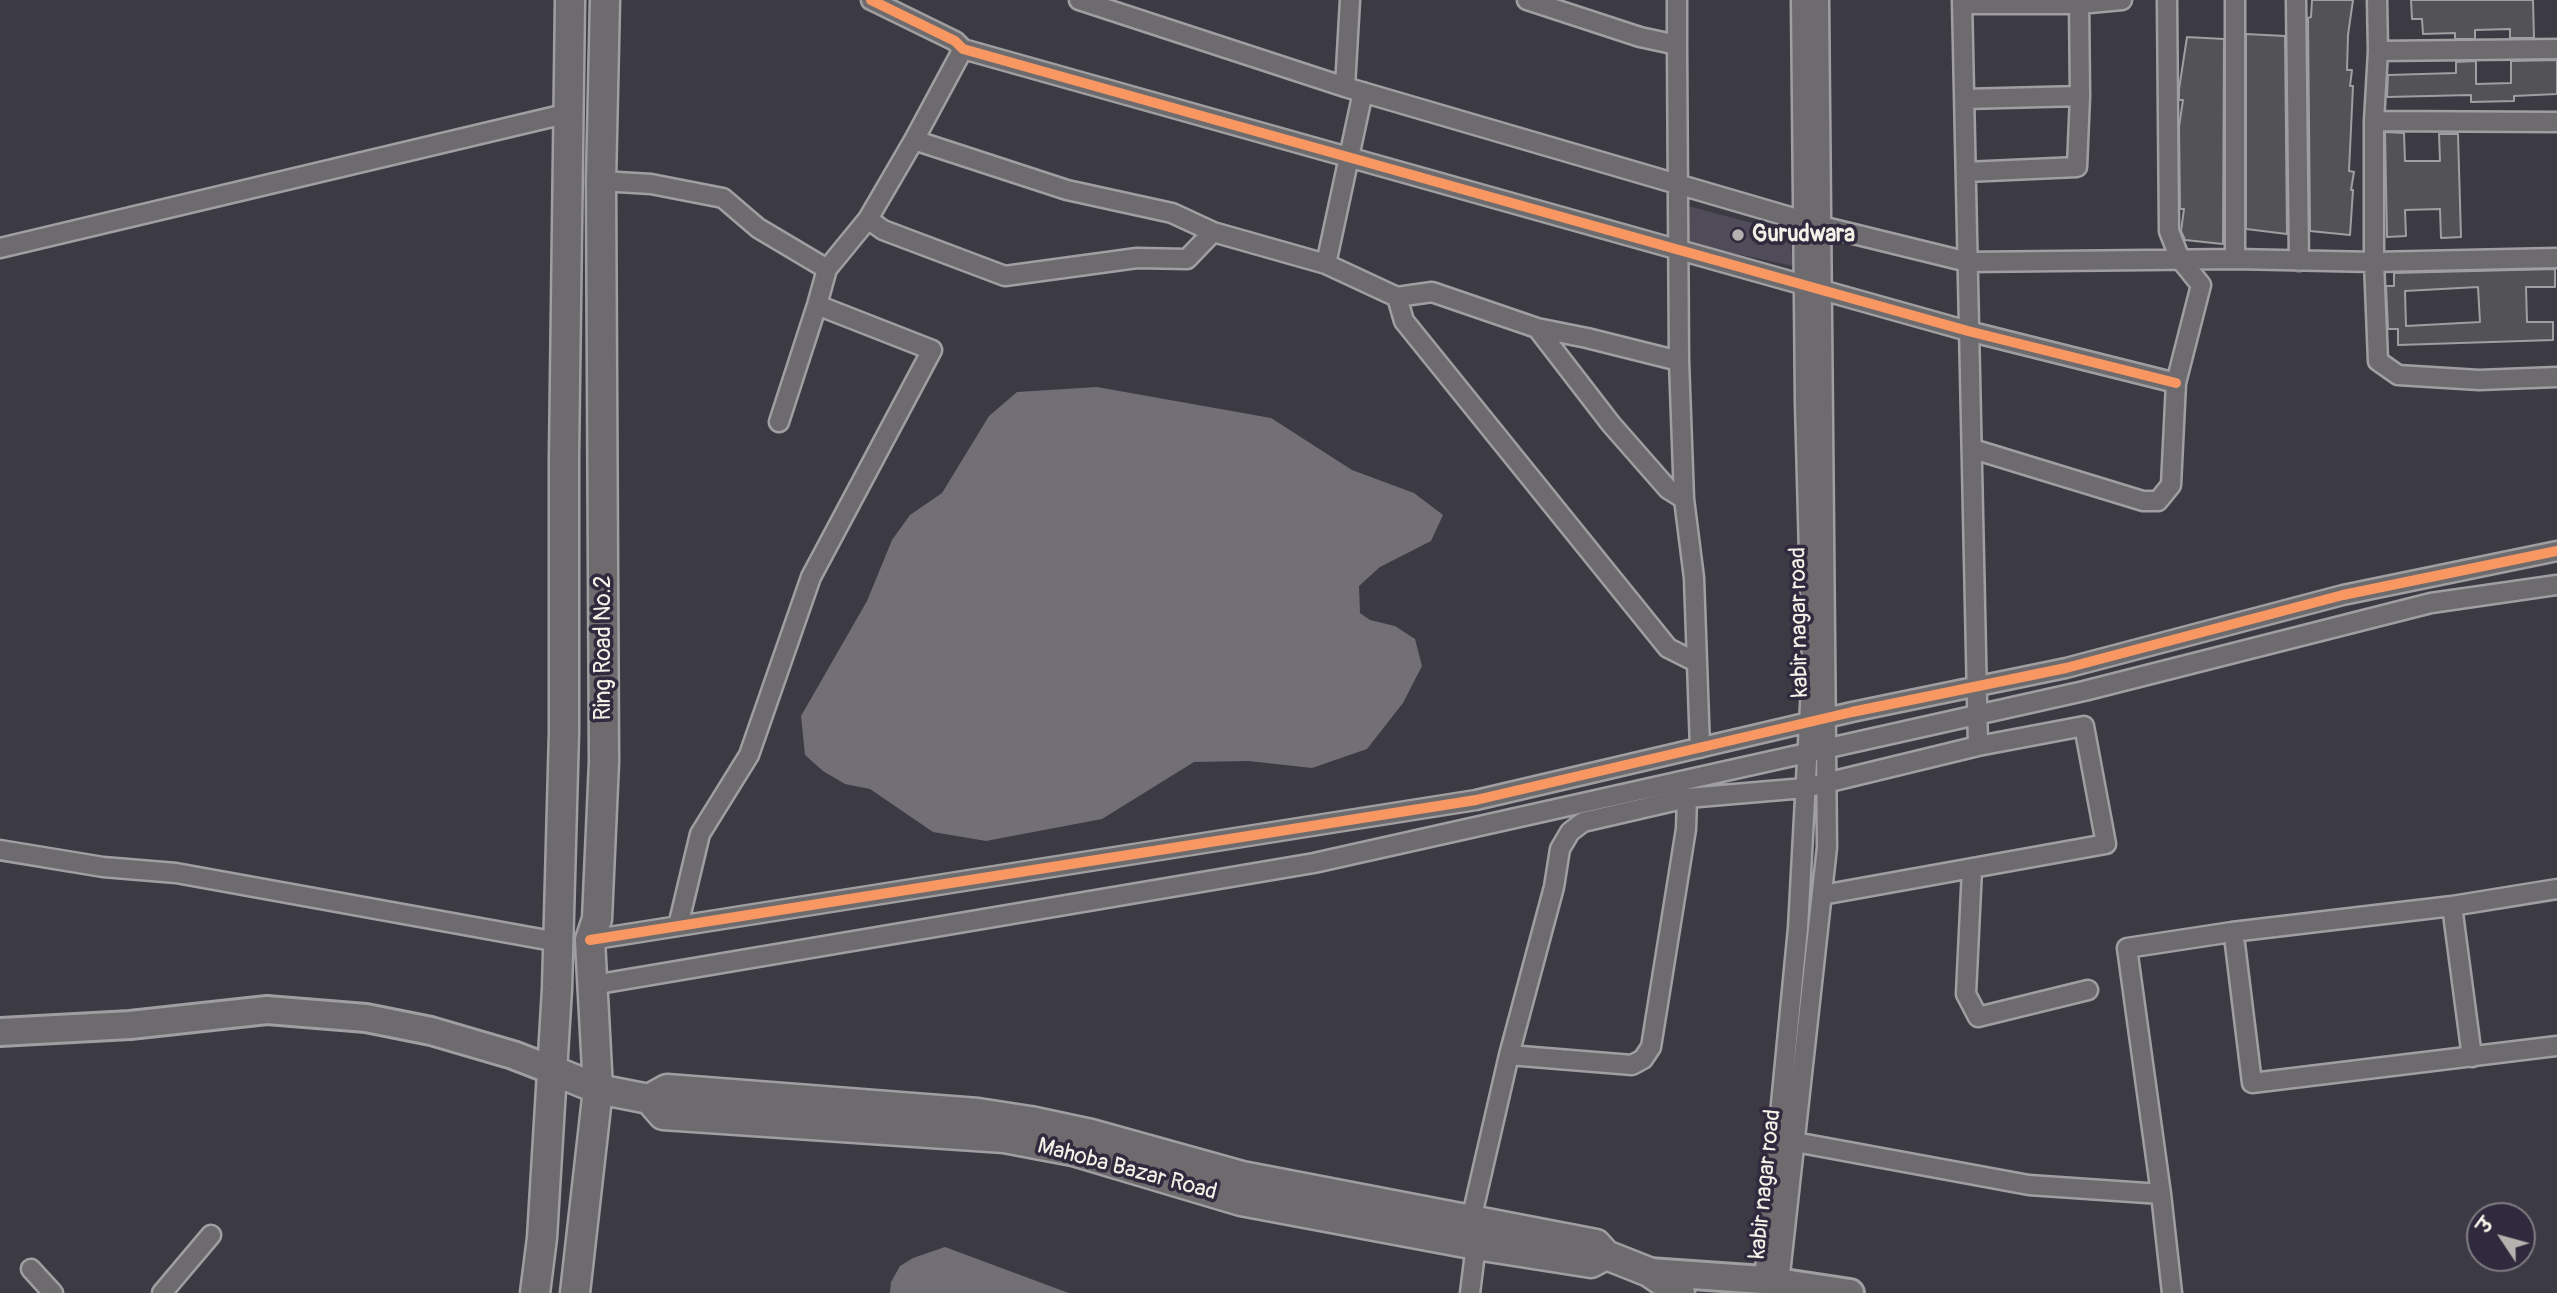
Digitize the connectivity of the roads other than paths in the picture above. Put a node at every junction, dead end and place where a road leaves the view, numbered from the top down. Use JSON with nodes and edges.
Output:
{"nodes":[{"id":1,"x":570,"y":0,"type":"edge"},
{"id":2,"x":605,"y":0,"type":"edge"},
{"id":3,"x":871,"y":0,"type":"edge"},
{"id":4,"x":1079,"y":0,"type":"edge"},
{"id":5,"x":1350,"y":0,"type":"edge"},
{"id":6,"x":1527,"y":0,"type":"edge"},
{"id":7,"x":1677,"y":0,"type":"edge"},
{"id":8,"x":1801,"y":0,"type":"edge"},
{"id":9,"x":1819,"y":0,"type":"edge"},
{"id":10,"x":2122,"y":0,"type":"edge"},
{"id":11,"x":2167,"y":0,"type":"edge"},
{"id":12,"x":2235,"y":0,"type":"edge"},
{"id":13,"x":2296,"y":0,"type":"edge"},
{"id":14,"x":2377,"y":0,"type":"edge"},
{"id":15,"x":1962,"y":2,"type":"edge"},
{"id":16,"x":2079,"y":2,"type":"edge"},
{"id":17,"x":1563,"y":5,"type":"edge"},
{"id":18,"x":1677,"y":45,"type":"junction"},
{"id":19,"x":963,"y":49,"type":"junction"},
{"id":20,"x":2557,"y":49,"type":"edge"},
{"id":21,"x":2378,"y":51,"type":"junction"},
{"id":22,"x":1354,"y":90,"type":"junction"},
{"id":23,"x":2080,"y":96,"type":"junction"},
{"id":24,"x":1965,"y":99,"type":"junction"},
{"id":25,"x":569,"y":113,"type":"junction"},
{"id":26,"x":2374,"y":121,"type":"junction"},
{"id":27,"x":2557,"y":122,"type":"edge"},
{"id":28,"x":914,"y":140,"type":"junction"},
{"id":29,"x":1349,"y":157,"type":"junction"},
{"id":30,"x":1966,"y":172,"type":"junction"},
{"id":31,"x":601,"y":181,"type":"junction"},
{"id":32,"x":1679,"y":184,"type":"junction"},
{"id":33,"x":868,"y":219,"type":"junction"},
{"id":34,"x":1803,"y":220,"type":"junction"},
{"id":35,"x":1821,"y":226,"type":"junction"},
{"id":36,"x":1213,"y":232,"type":"junction"},
{"id":37,"x":0,"y":248,"type":"edge"},
{"id":38,"x":1678,"y":250,"type":"junction"},
{"id":39,"x":2557,"y":258,"type":"edge"},
{"id":40,"x":2180,"y":259,"type":"junction"},
{"id":41,"x":2235,"y":259,"type":"junction"},
{"id":42,"x":2299,"y":261,"type":"junction"},
{"id":43,"x":1968,"y":262,"type":"junction"},
{"id":44,"x":2374,"y":262,"type":"junction"},
{"id":45,"x":1326,"y":264,"type":"junction"},
{"id":46,"x":827,"y":269,"type":"junction"},
{"id":47,"x":1804,"y":283,"type":"junction"},
{"id":48,"x":1822,"y":288,"type":"junction"},
{"id":49,"x":1397,"y":297,"type":"junction"},
{"id":50,"x":817,"y":305,"type":"junction"},
{"id":51,"x":1537,"y":328,"type":"junction"},
{"id":52,"x":1968,"y":331,"type":"junction"},
{"id":53,"x":1679,"y":361,"type":"junction"},
{"id":54,"x":2557,"y":377,"type":"edge"},
{"id":55,"x":2176,"y":383,"type":"junction"},
{"id":56,"x":779,"y":422,"type":"dead end"},
{"id":57,"x":1973,"y":449,"type":"junction"},
{"id":58,"x":1684,"y":499,"type":"junction"},
{"id":59,"x":2557,"y":551,"type":"edge"},
{"id":60,"x":2557,"y":585,"type":"edge"},
{"id":61,"x":1696,"y":662,"type":"junction"},
{"id":62,"x":1977,"y":687,"type":"junction"},
{"id":63,"x":1978,"y":716,"type":"junction"},
{"id":64,"x":1817,"y":720,"type":"junction"},
{"id":65,"x":1978,"y":746,"type":"junction"},
{"id":66,"x":1700,"y":748,"type":"junction"},
{"id":67,"x":1826,"y":750,"type":"junction"},
{"id":68,"x":1807,"y":754,"type":"junction"},
{"id":69,"x":1825,"y":783,"type":"junction"},
{"id":70,"x":1805,"y":788,"type":"junction"},
{"id":71,"x":1687,"y":798,"type":"junction"},
{"id":72,"x":0,"y":850,"type":"edge"},
{"id":73,"x":1972,"y":869,"type":"junction"},
{"id":74,"x":2557,"y":890,"type":"edge"},
{"id":75,"x":1822,"y":895,"type":"junction"},
{"id":76,"x":2452,"y":906,"type":"junction"},
{"id":77,"x":678,"y":926,"type":"junction"},
{"id":78,"x":590,"y":940,"type":"junction"},
{"id":79,"x":558,"y":942,"type":"junction"},
{"id":80,"x":2235,"y":944,"type":"dead end"},
{"id":81,"x":593,"y":985,"type":"junction"},
{"id":82,"x":2088,"y":990,"type":"dead end"},
{"id":83,"x":0,"y":1032,"type":"edge"},
{"id":84,"x":2557,"y":1046,"type":"edge"},
{"id":85,"x":1509,"y":1055,"type":"junction"},
{"id":86,"x":2472,"y":1057,"type":"junction"},
{"id":87,"x":552,"y":1070,"type":"junction"},
{"id":88,"x":598,"y":1088,"type":"junction"},
{"id":89,"x":1795,"y":1142,"type":"junction"},
{"id":90,"x":2161,"y":1194,"type":"junction"},
{"id":91,"x":1474,"y":1233,"type":"junction"},
{"id":92,"x":211,"y":1235,"type":"dead end"},
{"id":93,"x":31,"y":1269,"type":"dead end"},
{"id":94,"x":1649,"y":1272,"type":"junction"},
{"id":95,"x":1771,"y":1281,"type":"junction"},
{"id":96,"x":53,"y":1293,"type":"edge"},
{"id":97,"x":162,"y":1293,"type":"edge"},
{"id":98,"x":536,"y":1293,"type":"edge"},
{"id":99,"x":575,"y":1293,"type":"edge"},
{"id":100,"x":1470,"y":1293,"type":"edge"},
{"id":101,"x":1680,"y":1293,"type":"edge"},
{"id":102,"x":1850,"y":1293,"type":"edge"},
{"id":103,"x":2172,"y":1293,"type":"edge"}],
"edges":[{"from":1,"to":25,"type":"main road","name":"Ring Road No.2"},
{"from":2,"to":31,"type":"main road","name":"Ring Road No.2"},
{"from":3,"to":19,"type":"street"},
{"from":4,"to":22,"type":"street"},
{"from":5,"to":22,"type":"street"},
{"from":6,"to":17,"type":"street"},
{"from":7,"to":18,"type":"street"},
{"from":8,"to":34,"type":"street"},
{"from":9,"to":35,"type":"street","name":"kabir nagar road"},
{"from":10,"to":16,"type":"street"},
{"from":11,"to":40,"type":"street"},
{"from":12,"to":41,"type":"street"},
{"from":13,"to":42,"type":"street"},
{"from":14,"to":21,"type":"street"},
{"from":15,"to":16,"type":"street"},
{"from":15,"to":24,"type":"street"},
{"from":16,"to":23,"type":"street"},
{"from":17,"to":18,"type":"street"},
{"from":18,"to":32,"type":"street"},
{"from":19,"to":28,"type":"street"},
{"from":19,"to":29,"type":"street"},
{"from":20,"to":21,"type":"street"},
{"from":21,"to":26,"type":"street"},
{"from":22,"to":29,"type":"street"},
{"from":22,"to":32,"type":"street"},
{"from":23,"to":24,"type":"street"},
{"from":23,"to":30,"type":"street"},
{"from":24,"to":30,"type":"street"},
{"from":25,"to":37,"type":"street"},
{"from":25,"to":79,"type":"main road","name":"Ring Road No.2"},
{"from":26,"to":27,"type":"street"},
{"from":26,"to":44,"type":"street"},
{"from":28,"to":33,"type":"street"},
{"from":28,"to":36,"type":"street"},
{"from":29,"to":38,"type":"street"},
{"from":29,"to":45,"type":"street"},
{"from":30,"to":43,"type":"street"},
{"from":31,"to":46,"type":"street"},
{"from":31,"to":78,"type":"main road","name":"Ring Road No.2"},
{"from":32,"to":34,"type":"street"},
{"from":32,"to":38,"type":"street"},
{"from":33,"to":36,"type":"street"},
{"from":33,"to":46,"type":"street"},
{"from":34,"to":35,"type":"street"},
{"from":34,"to":47,"type":"street"},
{"from":35,"to":43,"type":"street"},
{"from":35,"to":48,"type":"street","name":"kabir nagar road"},
{"from":36,"to":45,"type":"street"},
{"from":38,"to":47,"type":"street"},
{"from":38,"to":53,"type":"street"},
{"from":39,"to":44,"type":"street"},
{"from":40,"to":41,"type":"street"},
{"from":40,"to":43,"type":"street"},
{"from":40,"to":55,"type":"street"},
{"from":41,"to":42,"type":"street"},
{"from":42,"to":44,"type":"street"},
{"from":43,"to":52,"type":"street"},
{"from":44,"to":54,"type":"street"},
{"from":45,"to":49,"type":"street"},
{"from":46,"to":50,"type":"street"},
{"from":47,"to":48,"type":"street"},
{"from":47,"to":64,"type":"street"},
{"from":48,"to":52,"type":"street"},
{"from":48,"to":64,"type":"street","name":"kabir nagar road"},
{"from":49,"to":51,"type":"street"},
{"from":49,"to":61,"type":"street"},
{"from":50,"to":56,"type":"street"},
{"from":50,"to":77,"type":"street"},
{"from":51,"to":53,"type":"street"},
{"from":51,"to":58,"type":"street"},
{"from":52,"to":55,"type":"street"},
{"from":52,"to":57,"type":"street"},
{"from":53,"to":58,"type":"street"},
{"from":55,"to":57,"type":"street"},
{"from":57,"to":62,"type":"street"},
{"from":58,"to":61,"type":"street"},
{"from":59,"to":62,"type":"street"},
{"from":60,"to":63,"type":"street"},
{"from":61,"to":66,"type":"street"},
{"from":62,"to":63,"type":"street"},
{"from":62,"to":64,"type":"street"},
{"from":63,"to":65,"type":"street"},
{"from":63,"to":67,"type":"street"},
{"from":64,"to":66,"type":"street"},
{"from":64,"to":67,"type":"street","name":"kabir nagar road"},
{"from":64,"to":68,"type":"street"},
{"from":65,"to":69,"type":"street"},
{"from":65,"to":73,"type":"street"},
{"from":66,"to":77,"type":"street"},
{"from":67,"to":68,"type":"street"},
{"from":67,"to":69,"type":"street","name":"kabir nagar road"},
{"from":68,"to":70,"type":"street"},
{"from":68,"to":81,"type":"street"},
{"from":69,"to":70,"type":"street"},
{"from":69,"to":75,"type":"street","name":"kabir nagar road"},
{"from":70,"to":71,"type":"street"},
{"from":70,"to":95,"type":"street"},
{"from":71,"to":85,"type":"street"},
{"from":71,"to":85,"type":"street"},
{"from":72,"to":79,"type":"street"},
{"from":73,"to":75,"type":"street"},
{"from":73,"to":82,"type":"street"},
{"from":74,"to":76,"type":"street"},
{"from":75,"to":89,"type":"street","name":"kabir nagar road"},
{"from":76,"to":86,"type":"street"},
{"from":76,"to":90,"type":"street"},
{"from":77,"to":78,"type":"street"},
{"from":78,"to":81,"type":"main road","name":"Ring Road No.2"},
{"from":79,"to":87,"type":"main road","name":"Ring Road No.2"},
{"from":80,"to":86,"type":"street"},
{"from":81,"to":88,"type":"main road","name":"Ring Road No.2"},
{"from":83,"to":87,"type":"street"},
{"from":84,"to":86,"type":"street"},
{"from":85,"to":91,"type":"street"},
{"from":87,"to":88,"type":"main road","name":"Mahoba Bazar Road"},
{"from":87,"to":98,"type":"main road","name":"Ring Road No.2"},
{"from":88,"to":91,"type":"main road","name":"Mahoba Bazar Road"},
{"from":88,"to":99,"type":"main road","name":"Ring Road No.2"},
{"from":89,"to":90,"type":"street"},
{"from":89,"to":95,"type":"street","name":"kabir nagar road"},
{"from":90,"to":103,"type":"street"},
{"from":91,"to":94,"type":"main road","name":"Mahoba Bazar Road"},
{"from":91,"to":100,"type":"street"},
{"from":92,"to":97,"type":"street"},
{"from":93,"to":96,"type":"street"},
{"from":94,"to":95,"type":"street","name":"Mahoba Bazar Road"},
{"from":94,"to":101,"type":"main road"},
{"from":95,"to":102,"type":"street","name":"Mahoba Bazar Road"}]}
